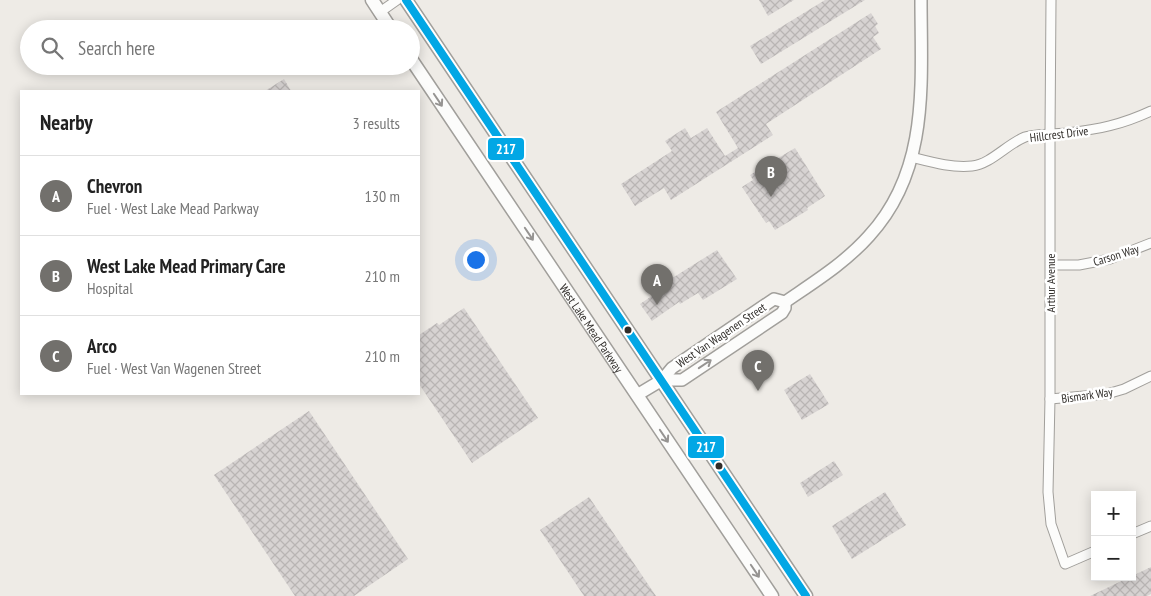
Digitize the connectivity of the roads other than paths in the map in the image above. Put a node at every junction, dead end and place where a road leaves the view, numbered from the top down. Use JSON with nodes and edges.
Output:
{"nodes":[{"id":1,"x":372,"y":0,"type":"edge"},
{"id":2,"x":397,"y":0,"type":"edge"},
{"id":3,"x":406,"y":0,"type":"edge"},
{"id":4,"x":921,"y":0,"type":"edge"},
{"id":5,"x":1051,"y":0,"type":"edge"},
{"id":6,"x":380,"y":12,"type":"junction"},
{"id":7,"x":385,"y":20,"type":"edge"},
{"id":8,"x":419,"y":20,"type":"edge"},
{"id":9,"x":420,"y":21,"type":"edge"},
{"id":10,"x":420,"y":72,"type":"edge"},
{"id":11,"x":1151,"y":111,"type":"edge"},
{"id":12,"x":1050,"y":134,"type":"junction"},
{"id":13,"x":912,"y":157,"type":"junction"},
{"id":14,"x":1151,"y":243,"type":"edge"},
{"id":15,"x":1051,"y":264,"type":"junction"},
{"id":16,"x":1151,"y":376,"type":"edge"},
{"id":17,"x":662,"y":380,"type":"junction"},
{"id":18,"x":637,"y":395,"type":"junction"},
{"id":19,"x":1050,"y":399,"type":"junction"},
{"id":20,"x":1151,"y":526,"type":"edge"},
{"id":21,"x":1136,"y":532,"type":"edge"},
{"id":22,"x":1091,"y":553,"type":"edge"},
{"id":23,"x":772,"y":596,"type":"edge"},
{"id":24,"x":806,"y":596,"type":"edge"}],
"edges":[{"from":1,"to":6,"type":"main road"},
{"from":2,"to":6,"type":"street"},
{"from":3,"to":8,"type":"main road"},
{"from":4,"to":13,"type":"main road","name":"West Van Wagenen Street"},
{"from":5,"to":12,"type":"street","name":"Arthur Avenue"},
{"from":6,"to":7,"type":"main road"},
{"from":9,"to":17,"type":"main road"},
{"from":10,"to":18,"type":"main road","name":"West Lake Mead Parkway","one_way":true},
{"from":11,"to":12,"type":"street","name":"Hillcrest Drive"},
{"from":12,"to":13,"type":"street","name":"Hillcrest Drive"},
{"from":12,"to":15,"type":"street","name":"Arthur Avenue"},
{"from":13,"to":17,"type":"main road","name":"West Van Wagenen Street"},
{"from":14,"to":15,"type":"street","name":"Carson Way"},
{"from":15,"to":19,"type":"street","name":"Arthur Avenue"},
{"from":16,"to":19,"type":"street","name":"Bismark Way"},
{"from":17,"to":18,"type":"main road","name":"West Van Wagenen Street"},
{"from":17,"to":24,"type":"main road"},
{"from":18,"to":23,"type":"main road","name":"West Lake Mead Parkway","one_way":true},
{"from":19,"to":22,"type":"street","name":"Arthur Avenue"},
{"from":20,"to":21,"type":"street"}]}
